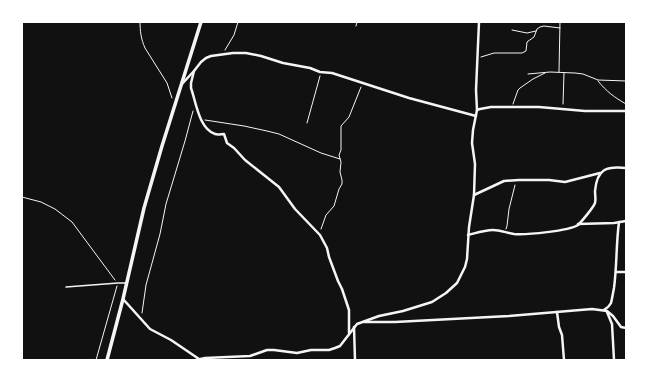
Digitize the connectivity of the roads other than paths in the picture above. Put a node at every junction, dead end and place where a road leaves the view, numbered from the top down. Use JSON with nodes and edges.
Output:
{"nodes":[{"id":1,"x":201,"y":22,"type":"edge"},
{"id":2,"x":479,"y":22,"type":"edge"},
{"id":3,"x":194,"y":71,"type":"junction"},
{"id":4,"x":181,"y":85,"type":"junction"},
{"id":5,"x":477,"y":110,"type":"junction"},
{"id":6,"x":626,"y":111,"type":"edge"},
{"id":7,"x":476,"y":116,"type":"junction"},
{"id":8,"x":626,"y":168,"type":"edge"},
{"id":9,"x":600,"y":173,"type":"junction"},
{"id":10,"x":474,"y":195,"type":"junction"},
{"id":11,"x":626,"y":220,"type":"edge"},
{"id":12,"x":619,"y":222,"type":"junction"},
{"id":13,"x":578,"y":224,"type":"junction"},
{"id":14,"x":468,"y":234,"type":"junction"},
{"id":15,"x":616,"y":272,"type":"junction"},
{"id":16,"x":626,"y":272,"type":"edge"},
{"id":17,"x":126,"y":283,"type":"junction"},
{"id":18,"x":66,"y":287,"type":"dead end"},
{"id":19,"x":123,"y":299,"type":"junction"},
{"id":20,"x":605,"y":311,"type":"junction"},
{"id":21,"x":557,"y":312,"type":"junction"},
{"id":22,"x":360,"y":322,"type":"junction"},
{"id":23,"x":354,"y":327,"type":"junction"},
{"id":24,"x":626,"y":328,"type":"edge"},
{"id":25,"x":349,"y":333,"type":"junction"},
{"id":26,"x":199,"y":359,"type":"junction"},
{"id":27,"x":206,"y":359,"type":"edge"},
{"id":28,"x":107,"y":360,"type":"edge"},
{"id":29,"x":196,"y":360,"type":"edge"},
{"id":30,"x":355,"y":360,"type":"edge"},
{"id":31,"x":564,"y":360,"type":"edge"},
{"id":32,"x":614,"y":360,"type":"edge"}],
"edges":[{"from":1,"to":4,"type":"street"},
{"from":2,"to":5,"type":"street"},
{"from":3,"to":4,"type":"street"},
{"from":3,"to":7,"type":"street"},
{"from":3,"to":25,"type":"street"},
{"from":4,"to":17,"type":"street"},
{"from":5,"to":6,"type":"street"},
{"from":5,"to":7,"type":"street"},
{"from":7,"to":10,"type":"street"},
{"from":8,"to":9,"type":"street"},
{"from":9,"to":10,"type":"street"},
{"from":9,"to":13,"type":"street"},
{"from":10,"to":14,"type":"street"},
{"from":11,"to":12,"type":"street"},
{"from":12,"to":13,"type":"street"},
{"from":12,"to":15,"type":"street"},
{"from":13,"to":14,"type":"street"},
{"from":14,"to":22,"type":"street"},
{"from":15,"to":16,"type":"street"},
{"from":15,"to":20,"type":"street"},
{"from":17,"to":18,"type":"lane"},
{"from":17,"to":19,"type":"street"},
{"from":19,"to":26,"type":"street"},
{"from":19,"to":28,"type":"street"},
{"from":20,"to":21,"type":"street"},
{"from":20,"to":24,"type":"street"},
{"from":20,"to":32,"type":"street"},
{"from":21,"to":22,"type":"street"},
{"from":21,"to":31,"type":"street"},
{"from":22,"to":23,"type":"street"},
{"from":23,"to":25,"type":"street"},
{"from":23,"to":30,"type":"street"},
{"from":25,"to":27,"type":"street"},
{"from":26,"to":27,"type":"street"},
{"from":26,"to":29,"type":"street"}]}
